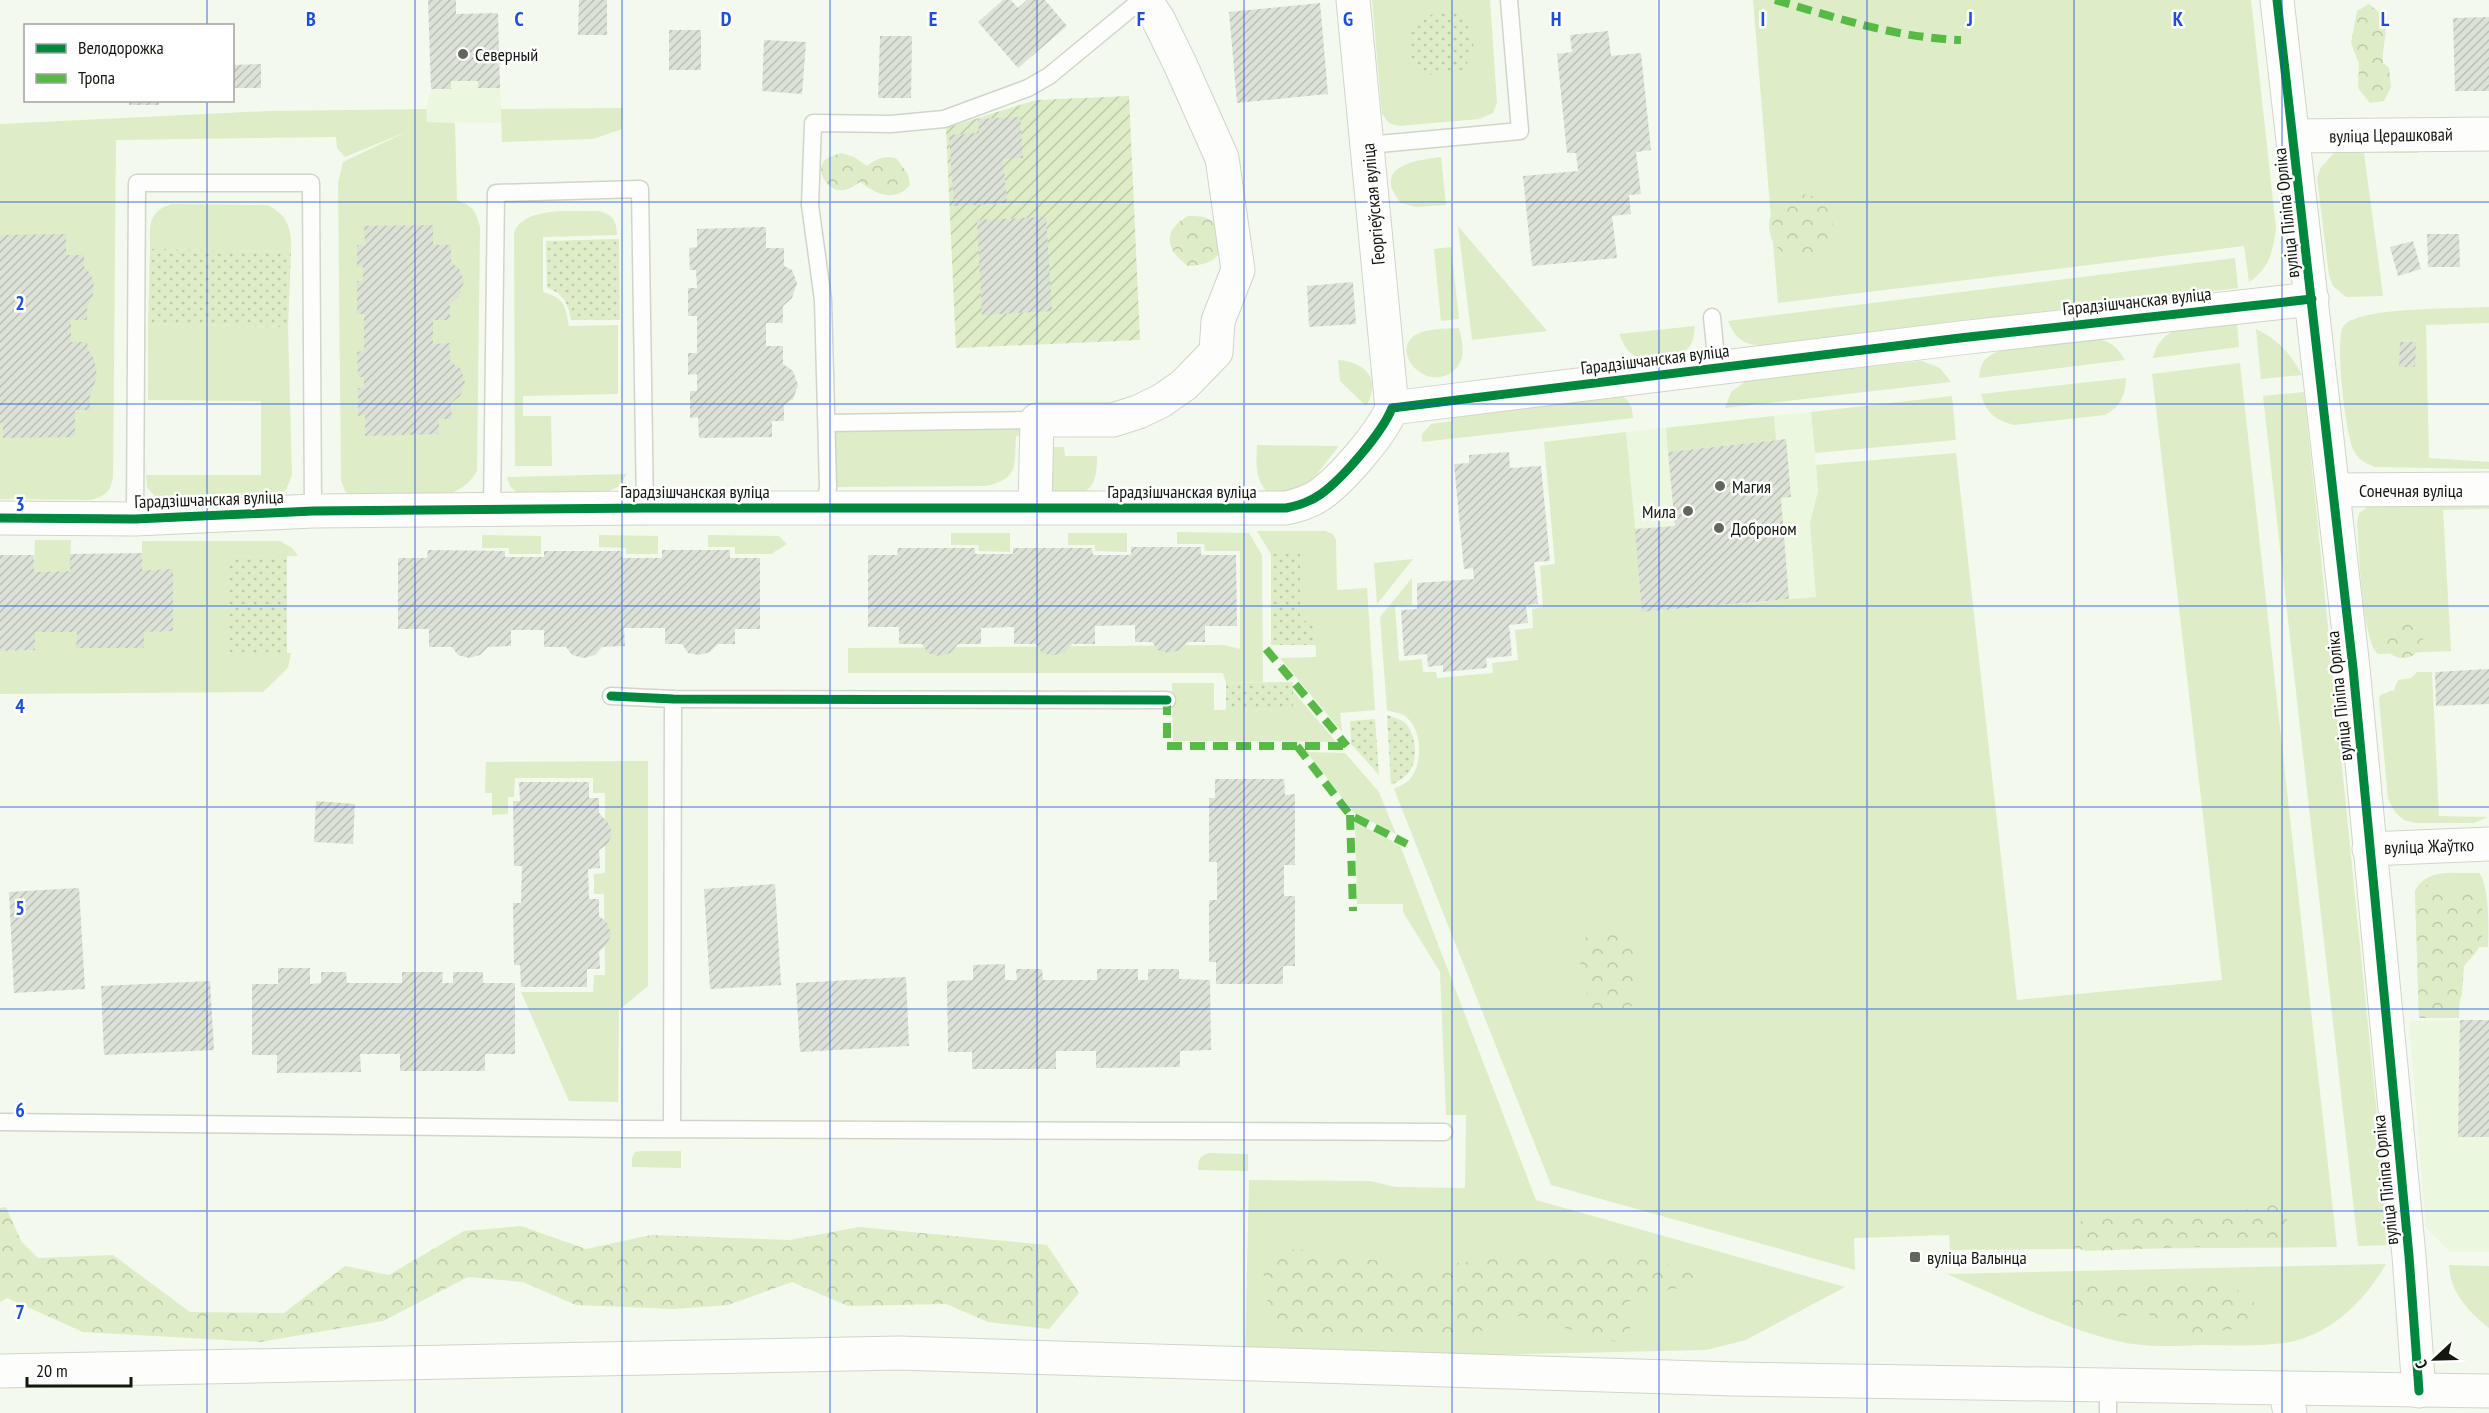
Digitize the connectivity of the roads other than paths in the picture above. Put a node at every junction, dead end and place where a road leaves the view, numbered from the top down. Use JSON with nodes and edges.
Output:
{"nodes":[{"id":1,"x":1143,"y":0,"type":"edge"},
{"id":2,"x":1353,"y":0,"type":"edge"},
{"id":3,"x":1509,"y":0,"type":"edge"},
{"id":4,"x":2277,"y":0,"type":"edge"},
{"id":5,"x":2489,"y":134,"type":"edge"},
{"id":6,"x":2294,"y":136,"type":"junction"},
{"id":7,"x":1368,"y":145,"type":"junction"},
{"id":8,"x":2312,"y":299,"type":"junction"},
{"id":9,"x":1712,"y":317,"type":"dead end"},
{"id":10,"x":1717,"y":368,"type":"junction"},
{"id":11,"x":1392,"y":408,"type":"junction"},
{"id":12,"x":1037,"y":420,"type":"junction"},
{"id":13,"x":827,"y":423,"type":"junction"},
{"id":14,"x":2489,"y":489,"type":"edge"},
{"id":15,"x":2333,"y":490,"type":"junction"},
{"id":16,"x":1035,"y":506,"type":"junction"},
{"id":17,"x":825,"y":507,"type":"junction"},
{"id":18,"x":645,"y":508,"type":"junction"},
{"id":19,"x":492,"y":510,"type":"junction"},
{"id":20,"x":313,"y":511,"type":"junction"},
{"id":21,"x":0,"y":518,"type":"edge"},
{"id":22,"x":135,"y":519,"type":"junction"},
{"id":23,"x":611,"y":696,"type":"dead end"},
{"id":24,"x":672,"y":699,"type":"junction"},
{"id":25,"x":1167,"y":700,"type":"dead end"},
{"id":26,"x":2489,"y":844,"type":"edge"},
{"id":27,"x":2370,"y":849,"type":"junction"},
{"id":28,"x":0,"y":1122,"type":"edge"},
{"id":29,"x":672,"y":1129,"type":"junction"},
{"id":30,"x":1444,"y":1132,"type":"dead end"},
{"id":31,"x":0,"y":1371,"type":"edge"},
{"id":32,"x":2419,"y":1391,"type":"junction"},
{"id":33,"x":2489,"y":1391,"type":"edge"},
{"id":34,"x":2108,"y":1399,"type":"edge"},
{"id":35,"x":2287,"y":1401,"type":"edge"}],
"edges":[{"from":1,"to":12,"type":"street"},
{"from":1,"to":13,"type":"lane"},
{"from":2,"to":7,"type":"street","name":"Георгіеўская вуліца"},
{"from":3,"to":7,"type":"lane"},
{"from":4,"to":6,"type":"street","name":"вуліца Піліпа Орліка"},
{"from":5,"to":6,"type":"street","name":"вуліца Церашковай"},
{"from":6,"to":8,"type":"street","name":"вуліца Піліпа Орліка"},
{"from":7,"to":11,"type":"street","name":"Георгіеўская вуліца"},
{"from":8,"to":10,"type":"street","name":"Гарадзішчанская вуліца"},
{"from":8,"to":15,"type":"street","name":"вуліца Піліпа Орліка"},
{"from":9,"to":10,"type":"lane"},
{"from":10,"to":11,"type":"street","name":"Гарадзішчанская вуліца"},
{"from":11,"to":16,"type":"street","name":"Гарадзішчанская вуліца"},
{"from":12,"to":13,"type":"lane"},
{"from":12,"to":16,"type":"street"},
{"from":13,"to":17,"type":"lane"},
{"from":14,"to":15,"type":"street","name":"Сонечная вуліца"},
{"from":15,"to":27,"type":"street","name":"вуліца Піліпа Орліка"},
{"from":16,"to":17,"type":"street","name":"Гарадзішчанская вуліца"},
{"from":17,"to":18,"type":"street","name":"Гарадзішчанская вуліца"},
{"from":18,"to":19,"type":"street","name":"Гарадзішчанская вуліца"},
{"from":18,"to":19,"type":"lane"},
{"from":19,"to":20,"type":"street","name":"Гарадзішчанская вуліца"},
{"from":20,"to":22,"type":"street","name":"Гарадзішчанская вуліца"},
{"from":20,"to":22,"type":"lane"},
{"from":21,"to":22,"type":"street","name":"Гарадзішчанская вуліца"},
{"from":23,"to":24,"type":"lane"},
{"from":24,"to":25,"type":"lane"},
{"from":24,"to":29,"type":"lane"},
{"from":26,"to":27,"type":"street","name":"вуліца Жаўтко"},
{"from":27,"to":32,"type":"street","name":"вуліца Піліпа Орліка"},
{"from":28,"to":29,"type":"lane"},
{"from":29,"to":30,"type":"lane"},
{"from":31,"to":34,"type":"street"},
{"from":32,"to":33,"type":"street"},
{"from":32,"to":35,"type":"street"},
{"from":34,"to":35,"type":"street"}]}
